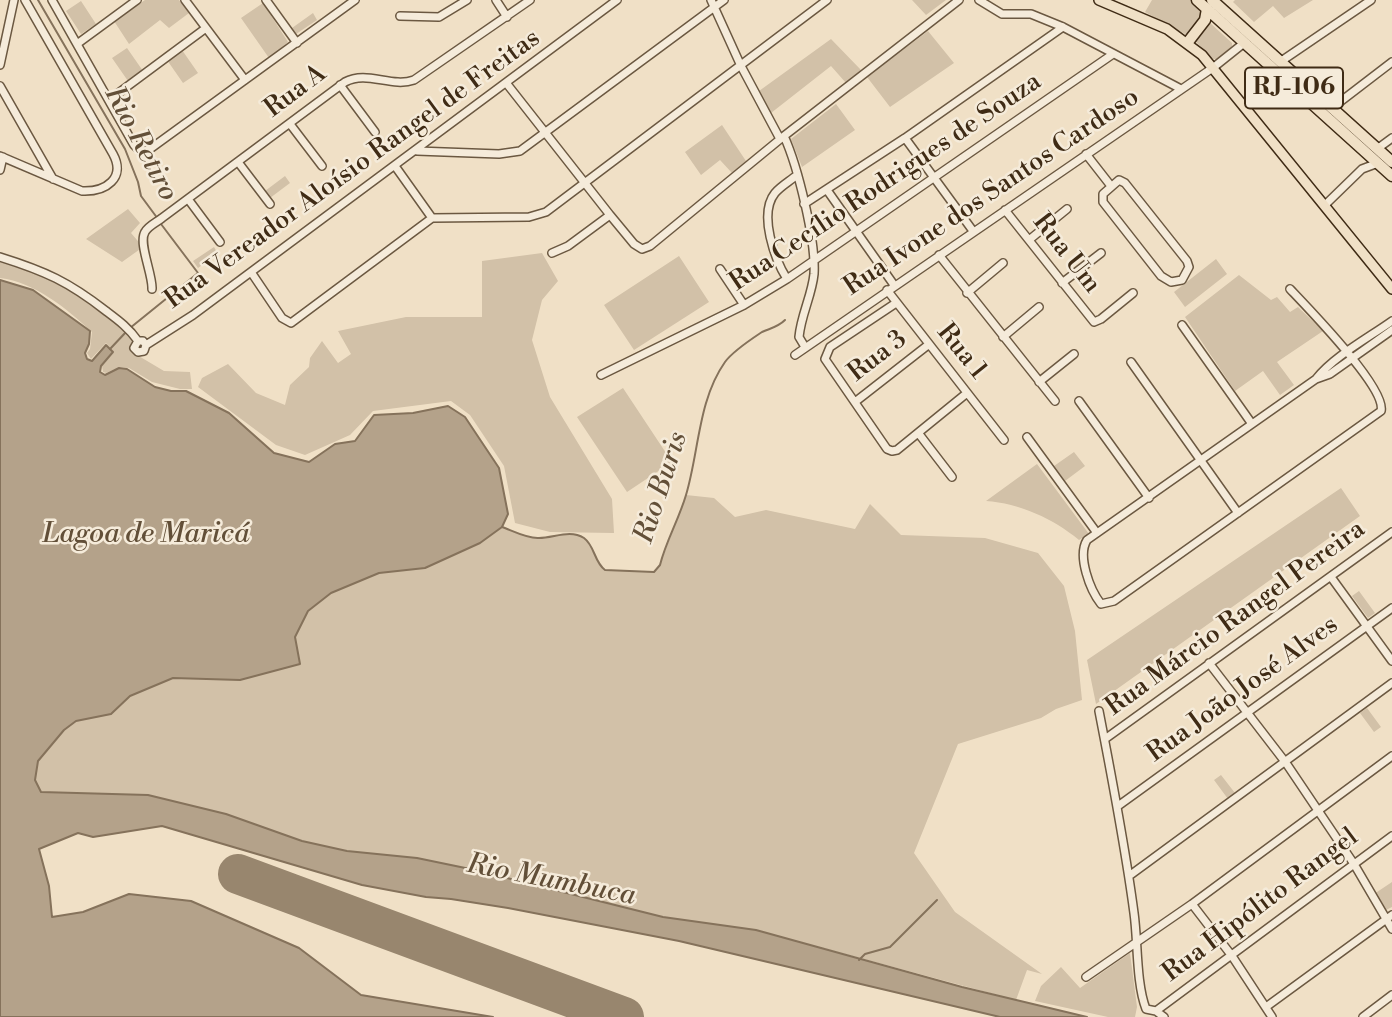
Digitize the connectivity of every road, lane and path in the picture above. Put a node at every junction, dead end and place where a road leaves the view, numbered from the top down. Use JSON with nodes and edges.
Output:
{"nodes":[{"id":1,"x":14,"y":0,"type":"edge"},
{"id":2,"x":25,"y":0,"type":"edge"},
{"id":3,"x":52,"y":0,"type":"edge"},
{"id":4,"x":137,"y":0,"type":"edge"},
{"id":5,"x":185,"y":0,"type":"edge"},
{"id":6,"x":266,"y":0,"type":"edge"},
{"id":7,"x":355,"y":0,"type":"edge"},
{"id":8,"x":467,"y":0,"type":"edge"},
{"id":9,"x":496,"y":0,"type":"edge"},
{"id":10,"x":530,"y":0,"type":"edge"},
{"id":11,"x":601,"y":0,"type":"edge"},
{"id":12,"x":617,"y":0,"type":"edge"},
{"id":13,"x":724,"y":0,"type":"edge"},
{"id":14,"x":827,"y":0,"type":"edge"},
{"id":15,"x":958,"y":0,"type":"edge"},
{"id":16,"x":979,"y":0,"type":"edge"},
{"id":17,"x":1099,"y":0,"type":"edge"},
{"id":18,"x":1197,"y":0,"type":"edge"},
{"id":19,"x":1371,"y":0,"type":"edge"},
{"id":20,"x":345,"y":3,"type":"edge"},
{"id":21,"x":712,"y":4,"type":"edge"},
{"id":22,"x":1215,"y":4,"type":"edge"},
{"id":23,"x":0,"y":8,"type":"edge"},
{"id":24,"x":606,"y":9,"type":"junction"},
{"id":25,"x":11,"y":10,"type":"junction"},
{"id":26,"x":400,"y":16,"type":"dead end"},
{"id":27,"x":507,"y":17,"type":"junction"},
{"id":28,"x":1063,"y":27,"type":"junction"},
{"id":29,"x":206,"y":28,"type":"junction"},
{"id":30,"x":1188,"y":42,"type":"junction"},
{"id":31,"x":297,"y":43,"type":"junction"},
{"id":32,"x":1244,"y":43,"type":"junction"},
{"id":33,"x":77,"y":44,"type":"junction"},
{"id":34,"x":1114,"y":54,"type":"junction"},
{"id":35,"x":1280,"y":62,"type":"junction"},
{"id":36,"x":1392,"y":62,"type":"edge"},
{"id":37,"x":0,"y":65,"type":"edge"},
{"id":38,"x":741,"y":66,"type":"junction"},
{"id":39,"x":1214,"y":67,"type":"junction"},
{"id":40,"x":245,"y":80,"type":"junction"},
{"id":41,"x":506,"y":84,"type":"junction"},
{"id":42,"x":340,"y":85,"type":"junction"},
{"id":43,"x":0,"y":86,"type":"edge"},
{"id":44,"x":1181,"y":89,"type":"junction"},
{"id":45,"x":109,"y":100,"type":"junction"},
{"id":46,"x":1332,"y":108,"type":"junction"},
{"id":47,"x":290,"y":124,"type":"junction"},
{"id":48,"x":375,"y":132,"type":"dead end"},
{"id":49,"x":547,"y":133,"type":"junction"},
{"id":50,"x":782,"y":138,"type":"junction"},
{"id":51,"x":905,"y":138,"type":"junction"},
{"id":52,"x":1392,"y":138,"type":"edge"},
{"id":53,"x":1377,"y":149,"type":"junction"},
{"id":54,"x":416,"y":150,"type":"junction"},
{"id":55,"x":1366,"y":152,"type":"junction"},
{"id":56,"x":1086,"y":154,"type":"junction"},
{"id":57,"x":1,"y":157,"type":"edge"},
{"id":58,"x":238,"y":162,"type":"junction"},
{"id":59,"x":1392,"y":162,"type":"edge"},
{"id":60,"x":1378,"y":163,"type":"junction"},
{"id":61,"x":322,"y":166,"type":"dead end"},
{"id":62,"x":396,"y":166,"type":"junction"},
{"id":63,"x":1362,"y":169,"type":"junction"},
{"id":64,"x":0,"y":170,"type":"edge"},
{"id":65,"x":797,"y":175,"type":"junction"},
{"id":66,"x":1392,"y":176,"type":"edge"},
{"id":67,"x":934,"y":177,"type":"junction"},
{"id":68,"x":54,"y":180,"type":"junction"},
{"id":69,"x":586,"y":182,"type":"junction"},
{"id":70,"x":1111,"y":186,"type":"junction"},
{"id":71,"x":827,"y":190,"type":"junction"},
{"id":72,"x":188,"y":199,"type":"junction"},
{"id":73,"x":270,"y":204,"type":"dead end"},
{"id":74,"x":804,"y":204,"type":"junction"},
{"id":75,"x":1325,"y":205,"type":"junction"},
{"id":76,"x":1068,"y":209,"type":"dead end"},
{"id":77,"x":1004,"y":210,"type":"junction"},
{"id":78,"x":610,"y":215,"type":"junction"},
{"id":79,"x":432,"y":218,"type":"junction"},
{"id":80,"x":973,"y":231,"type":"junction"},
{"id":81,"x":856,"y":232,"type":"junction"},
{"id":82,"x":1029,"y":240,"type":"junction"},
{"id":83,"x":220,"y":242,"type":"dead end"},
{"id":84,"x":552,"y":253,"type":"dead end"},
{"id":85,"x":1101,"y":253,"type":"dead end"},
{"id":86,"x":939,"y":255,"type":"junction"},
{"id":87,"x":0,"y":257,"type":"edge"},
{"id":88,"x":814,"y":262,"type":"junction"},
{"id":89,"x":1003,"y":263,"type":"dead end"},
{"id":90,"x":720,"y":269,"type":"dead end"},
{"id":91,"x":251,"y":272,"type":"junction"},
{"id":92,"x":787,"y":279,"type":"junction"},
{"id":93,"x":1062,"y":283,"type":"junction"},
{"id":94,"x":894,"y":285,"type":"junction"},
{"id":95,"x":152,"y":289,"type":"dead end"},
{"id":96,"x":1290,"y":289,"type":"dead end"},
{"id":97,"x":1392,"y":289,"type":"edge"},
{"id":98,"x":887,"y":290,"type":"junction"},
{"id":99,"x":967,"y":293,"type":"junction"},
{"id":100,"x":1133,"y":293,"type":"dead end"},
{"id":101,"x":896,"y":303,"type":"junction"},
{"id":102,"x":744,"y":305,"type":"junction"},
{"id":103,"x":1039,"y":307,"type":"dead end"},
{"id":104,"x":1392,"y":321,"type":"edge"},
{"id":105,"x":1182,"y":325,"type":"dead end"},
{"id":106,"x":1392,"y":330,"type":"edge"},
{"id":107,"x":1003,"y":337,"type":"junction"},
{"id":108,"x":928,"y":345,"type":"junction"},
{"id":109,"x":805,"y":347,"type":"junction"},
{"id":110,"x":1074,"y":354,"type":"dead end"},
{"id":111,"x":795,"y":355,"type":"dead end"},
{"id":112,"x":1350,"y":355,"type":"junction"},
{"id":113,"x":1131,"y":362,"type":"dead end"},
{"id":114,"x":601,"y":375,"type":"dead end"},
{"id":115,"x":1039,"y":382,"type":"junction"},
{"id":116,"x":967,"y":393,"type":"junction"},
{"id":117,"x":1055,"y":401,"type":"dead end"},
{"id":118,"x":1079,"y":401,"type":"dead end"},
{"id":119,"x":855,"y":402,"type":"junction"},
{"id":120,"x":1252,"y":424,"type":"junction"},
{"id":121,"x":919,"y":434,"type":"junction"},
{"id":122,"x":1027,"y":438,"type":"dead end"},
{"id":123,"x":1004,"y":440,"type":"dead end"},
{"id":124,"x":1200,"y":461,"type":"junction"},
{"id":125,"x":953,"y":477,"type":"dead end"},
{"id":126,"x":1149,"y":498,"type":"junction"},
{"id":127,"x":1238,"y":513,"type":"junction"},
{"id":128,"x":1392,"y":532,"type":"edge"},
{"id":129,"x":1097,"y":533,"type":"junction"},
{"id":130,"x":1331,"y":577,"type":"junction"},
{"id":131,"x":1392,"y":608,"type":"edge"},
{"id":132,"x":1367,"y":627,"type":"junction"},
{"id":133,"x":1392,"y":662,"type":"edge"},
{"id":134,"x":1209,"y":663,"type":"junction"},
{"id":135,"x":1392,"y":683,"type":"edge"},
{"id":136,"x":1099,"y":711,"type":"dead end"},
{"id":137,"x":1247,"y":713,"type":"junction"},
{"id":138,"x":1105,"y":739,"type":"junction"},
{"id":139,"x":1392,"y":756,"type":"edge"},
{"id":140,"x":1286,"y":763,"type":"junction"},
{"id":141,"x":1118,"y":806,"type":"junction"},
{"id":142,"x":1319,"y":812,"type":"junction"},
{"id":143,"x":1392,"y":835,"type":"edge"},
{"id":144,"x":1354,"y":864,"type":"junction"},
{"id":145,"x":1129,"y":876,"type":"junction"},
{"id":146,"x":1192,"y":904,"type":"junction"},
{"id":147,"x":1389,"y":917,"type":"edge"},
{"id":148,"x":1392,"y":929,"type":"edge"},
{"id":149,"x":1138,"y":941,"type":"junction"},
{"id":150,"x":1232,"y":956,"type":"junction"},
{"id":151,"x":1086,"y":977,"type":"dead end"},
{"id":152,"x":1392,"y":995,"type":"edge"},
{"id":153,"x":1266,"y":1007,"type":"junction"},
{"id":154,"x":1156,"y":1011,"type":"junction"},
{"id":155,"x":1164,"y":1017,"type":"edge"},
{"id":156,"x":1272,"y":1017,"type":"edge"},
{"id":157,"x":1363,"y":1017,"type":"edge"}],
"edges":[{"from":1,"to":25,"type":"street"},
{"from":2,"to":68,"type":"street"},
{"from":3,"to":33,"type":"street"},
{"from":4,"to":33,"type":"street"},
{"from":5,"to":29,"type":"street"},
{"from":6,"to":31,"type":"street"},
{"from":7,"to":20,"type":"street"},
{"from":8,"to":26,"type":"street"},
{"from":9,"to":27,"type":"street"},
{"from":10,"to":27,"type":"street","name":"Rua A"},
{"from":11,"to":24,"type":"street"},
{"from":12,"to":24,"type":"street","name":"Rua Vereador Aloísio Rangel de Freitas"},
{"from":13,"to":21,"type":"street"},
{"from":14,"to":38,"type":"street"},
{"from":15,"to":50,"type":"street"},
{"from":16,"to":28,"type":"street"},
{"from":17,"to":30,"type":"main road"},
{"from":18,"to":22,"type":"highway","number":"RJ-106"},
{"from":19,"to":35,"type":"street"},
{"from":20,"to":31,"type":"street"},
{"from":21,"to":38,"type":"street"},
{"from":21,"to":49,"type":"street"},
{"from":22,"to":30,"type":"highway"},
{"from":22,"to":32,"type":"highway","number":"RJ-106"},
{"from":22,"to":35,"type":"highway","number":"RJ-106"},
{"from":23,"to":25,"type":"street"},
{"from":24,"to":41,"type":"street","name":"Rua Vereador Aloísio Rangel de Freitas"},
{"from":25,"to":37,"type":"street"},
{"from":27,"to":42,"type":"street","name":"Rua A"},
{"from":28,"to":34,"type":"street"},
{"from":28,"to":51,"type":"street"},
{"from":29,"to":40,"type":"street"},
{"from":29,"to":45,"type":"street"},
{"from":30,"to":39,"type":"main road"},
{"from":31,"to":40,"type":"street"},
{"from":32,"to":39,"type":"street","name":"Rua Ivone dos Santos Cardoso"},
{"from":32,"to":55,"type":"highway","number":"RJ-106"},
{"from":33,"to":45,"type":"street"},
{"from":34,"to":44,"type":"street"},
{"from":34,"to":67,"type":"street","name":"Rua Cecílio Rodrigues de Souza"},
{"from":35,"to":46,"type":"highway","number":"RJ-106"},
{"from":36,"to":46,"type":"street"},
{"from":38,"to":50,"type":"street"},
{"from":38,"to":69,"type":"street"},
{"from":39,"to":44,"type":"street","name":"Rua Ivone dos Santos Cardoso"},
{"from":39,"to":75,"type":"main road"},
{"from":40,"to":45,"type":"street"},
{"from":41,"to":49,"type":"street"},
{"from":41,"to":54,"type":"street","name":"Rua Vereador Aloísio Rangel de Freitas"},
{"from":42,"to":47,"type":"street","name":"Rua A"},
{"from":42,"to":48,"type":"street"},
{"from":43,"to":68,"type":"street"},
{"from":44,"to":56,"type":"street","name":"Rua Ivone dos Santos Cardoso"},
{"from":46,"to":53,"type":"highway","number":"RJ-106"},
{"from":47,"to":58,"type":"street","name":"Rua A"},
{"from":47,"to":61,"type":"street"},
{"from":49,"to":54,"type":"street"},
{"from":49,"to":69,"type":"street"},
{"from":50,"to":65,"type":"street"},
{"from":50,"to":78,"type":"street"},
{"from":51,"to":67,"type":"street"},
{"from":51,"to":71,"type":"street"},
{"from":52,"to":53,"type":"street"},
{"from":53,"to":59,"type":"highway","number":"RJ-106"},
{"from":54,"to":62,"type":"street","name":"Rua Vereador Aloísio Rangel de Freitas"},
{"from":55,"to":60,"type":"highway","number":"RJ-106"},
{"from":55,"to":63,"type":"street"},
{"from":56,"to":70,"type":"street"},
{"from":56,"to":77,"type":"street","name":"Rua Ivone dos Santos Cardoso"},
{"from":57,"to":64,"type":"street"},
{"from":57,"to":68,"type":"street"},
{"from":58,"to":72,"type":"street","name":"Rua A"},
{"from":58,"to":73,"type":"street"},
{"from":60,"to":63,"type":"street"},
{"from":60,"to":66,"type":"highway","number":"RJ-106"},
{"from":62,"to":79,"type":"street"},
{"from":62,"to":91,"type":"street","name":"Rua Vereador Aloísio Rangel de Freitas"},
{"from":63,"to":75,"type":"street"},
{"from":65,"to":74,"type":"street"},
{"from":65,"to":92,"type":"street"},
{"from":67,"to":80,"type":"street"},
{"from":67,"to":81,"type":"street","name":"Rua Cecílio Rodrigues de Souza"},
{"from":69,"to":78,"type":"street"},
{"from":69,"to":79,"type":"street"},
{"from":70,"to":70,"type":"street"},
{"from":71,"to":74,"type":"street"},
{"from":71,"to":81,"type":"street"},
{"from":72,"to":83,"type":"street"},
{"from":72,"to":95,"type":"street","name":"Rua A"},
{"from":74,"to":88,"type":"street"},
{"from":75,"to":97,"type":"main road"},
{"from":76,"to":82,"type":"street"},
{"from":77,"to":80,"type":"street","name":"Rua Ivone dos Santos Cardoso"},
{"from":77,"to":82,"type":"street","name":"Rua Um"},
{"from":78,"to":84,"type":"street"},
{"from":79,"to":91,"type":"street"},
{"from":80,"to":86,"type":"street","name":"Rua Ivone dos Santos Cardoso"},
{"from":81,"to":88,"type":"street","name":"Rua Cecílio Rodrigues de Souza"},
{"from":81,"to":94,"type":"street"},
{"from":82,"to":93,"type":"street","name":"Rua Um"},
{"from":85,"to":93,"type":"street"},
{"from":86,"to":94,"type":"street","name":"Rua Ivone dos Santos Cardoso"},
{"from":86,"to":99,"type":"street"},
{"from":87,"to":91,"type":"street","name":"Rua Vereador Aloísio Rangel de Freitas"},
{"from":88,"to":92,"type":"street","name":"Rua Cecílio Rodrigues de Souza"},
{"from":88,"to":109,"type":"street"},
{"from":89,"to":99,"type":"street"},
{"from":90,"to":102,"type":"street"},
{"from":92,"to":102,"type":"street","name":"Rua Cecílio Rodrigues de Souza"},
{"from":93,"to":100,"type":"street","name":"Rua Um"},
{"from":94,"to":98,"type":"street","name":"Rua Ivone dos Santos Cardoso"},
{"from":96,"to":112,"type":"street"},
{"from":98,"to":101,"type":"street","name":"Rua 1"},
{"from":98,"to":109,"type":"street","name":"Rua Ivone dos Santos Cardoso"},
{"from":99,"to":107,"type":"street"},
{"from":101,"to":108,"type":"street","name":"Rua 1"},
{"from":101,"to":119,"type":"street"},
{"from":102,"to":114,"type":"street","name":"Rua Cecílio Rodrigues de Souza"},
{"from":103,"to":107,"type":"street"},
{"from":104,"to":112,"type":"street"},
{"from":105,"to":120,"type":"street"},
{"from":106,"to":112,"type":"street"},
{"from":107,"to":115,"type":"street"},
{"from":108,"to":116,"type":"street","name":"Rua 1"},
{"from":108,"to":119,"type":"street","name":"Rua 3"},
{"from":109,"to":111,"type":"street","name":"Rua Ivone dos Santos Cardoso"},
{"from":110,"to":115,"type":"street"},
{"from":112,"to":120,"type":"street"},
{"from":112,"to":127,"type":"street"},
{"from":113,"to":124,"type":"street"},
{"from":115,"to":117,"type":"street"},
{"from":116,"to":121,"type":"street"},
{"from":116,"to":123,"type":"street","name":"Rua 1"},
{"from":118,"to":126,"type":"street"},
{"from":119,"to":121,"type":"street"},
{"from":120,"to":124,"type":"street"},
{"from":121,"to":125,"type":"street"},
{"from":122,"to":129,"type":"street"},
{"from":124,"to":126,"type":"street"},
{"from":124,"to":127,"type":"street"},
{"from":126,"to":129,"type":"street"},
{"from":127,"to":129,"type":"street"},
{"from":128,"to":130,"type":"street","name":"Rua Márcio Rangel Pereira"},
{"from":130,"to":132,"type":"street"},
{"from":130,"to":134,"type":"street","name":"Rua Márcio Rangel Pereira"},
{"from":131,"to":132,"type":"street","name":"Rua João José Alves"},
{"from":132,"to":133,"type":"street"},
{"from":132,"to":137,"type":"street","name":"Rua João José Alves"},
{"from":134,"to":137,"type":"street"},
{"from":134,"to":138,"type":"street","name":"Rua Márcio Rangel Pereira"},
{"from":135,"to":140,"type":"street"},
{"from":136,"to":138,"type":"street"},
{"from":137,"to":140,"type":"street"},
{"from":137,"to":141,"type":"street","name":"Rua João José Alves"},
{"from":138,"to":141,"type":"street"},
{"from":139,"to":142,"type":"street"},
{"from":140,"to":142,"type":"street"},
{"from":140,"to":145,"type":"street"},
{"from":141,"to":145,"type":"street"},
{"from":142,"to":144,"type":"street"},
{"from":142,"to":146,"type":"street"},
{"from":143,"to":144,"type":"street","name":"Rua Hipólito Rangel"},
{"from":144,"to":147,"type":"street"},
{"from":144,"to":150,"type":"street","name":"Rua Hipólito Rangel"},
{"from":145,"to":149,"type":"street"},
{"from":146,"to":149,"type":"street"},
{"from":146,"to":150,"type":"street"},
{"from":147,"to":148,"type":"street"},
{"from":147,"to":153,"type":"street"},
{"from":149,"to":151,"type":"street"},
{"from":149,"to":154,"type":"street"},
{"from":150,"to":153,"type":"street"},
{"from":150,"to":154,"type":"street","name":"Rua Hipólito Rangel"},
{"from":152,"to":157,"type":"street"},
{"from":153,"to":156,"type":"street"},
{"from":154,"to":155,"type":"street"}]}
